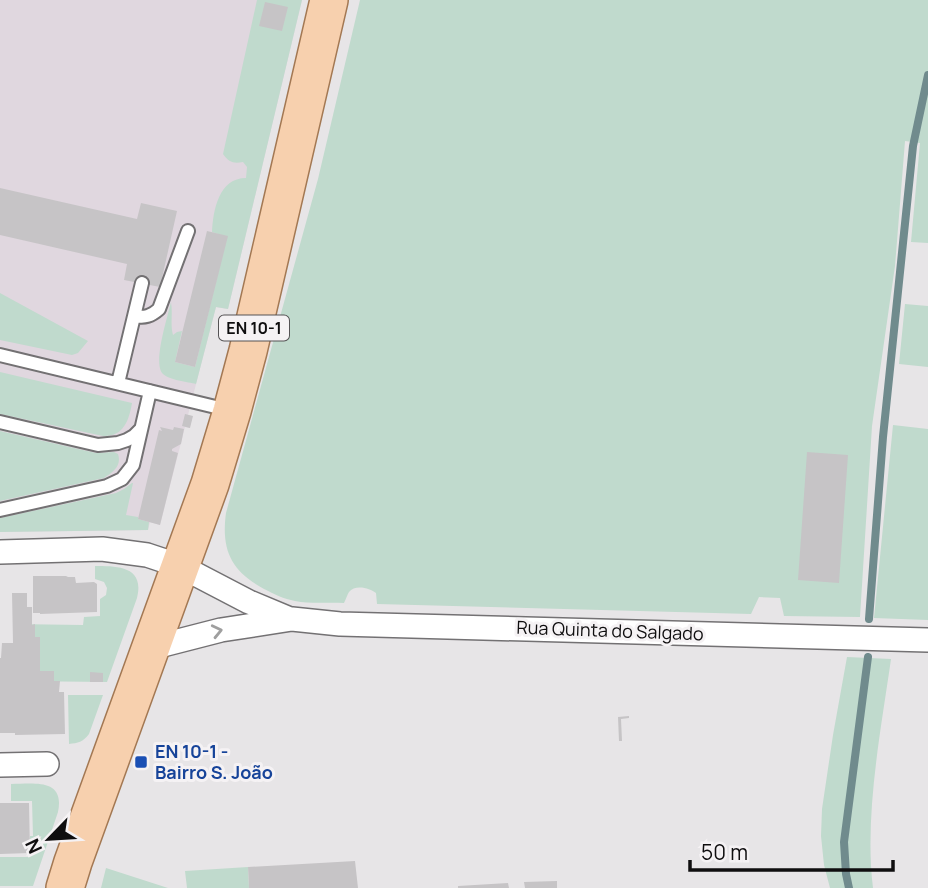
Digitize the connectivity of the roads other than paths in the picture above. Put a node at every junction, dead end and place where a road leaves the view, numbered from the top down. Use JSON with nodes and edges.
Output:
{"nodes":[{"id":1,"x":328,"y":0,"type":"edge"},
{"id":2,"x":188,"y":231,"type":"dead end"},
{"id":3,"x":142,"y":283,"type":"dead end"},
{"id":4,"x":135,"y":316,"type":"junction"},
{"id":5,"x":0,"y":355,"type":"edge"},
{"id":6,"x":118,"y":383,"type":"junction"},
{"id":7,"x":149,"y":391,"type":"junction"},
{"id":8,"x":232,"y":411,"type":"junction"},
{"id":9,"x":0,"y":422,"type":"edge"},
{"id":10,"x":141,"y":429,"type":"junction"},
{"id":11,"x":0,"y":510,"type":"edge"},
{"id":12,"x":0,"y":551,"type":"edge"},
{"id":13,"x":180,"y":566,"type":"junction"},
{"id":14,"x":292,"y":619,"type":"junction"},
{"id":15,"x":928,"y":640,"type":"edge"},
{"id":16,"x":151,"y":648,"type":"junction"},
{"id":17,"x":47,"y":764,"type":"dead end"},
{"id":18,"x":0,"y":765,"type":"edge"},
{"id":19,"x":65,"y":888,"type":"edge"}],
"edges":[{"from":1,"to":8,"type":"main road","number":"EN 10-1"},
{"from":2,"to":4,"type":"lane"},
{"from":3,"to":4,"type":"lane"},
{"from":4,"to":6,"type":"lane"},
{"from":5,"to":6,"type":"lane"},
{"from":6,"to":7,"type":"lane"},
{"from":7,"to":8,"type":"lane"},
{"from":7,"to":10,"type":"lane"},
{"from":8,"to":13,"type":"main road","number":"EN 10-1"},
{"from":9,"to":10,"type":"lane"},
{"from":10,"to":11,"type":"lane"},
{"from":12,"to":13,"type":"street","name":"Rua Quinta do Salgado"},
{"from":13,"to":14,"type":"street","name":"Rua Quinta do Salgado"},
{"from":13,"to":16,"type":"main road","number":"EN 10-1"},
{"from":14,"to":15,"type":"street","name":"Rua Quinta do Salgado"},
{"from":16,"to":14,"type":"street","name":"Rua Quinta do Salgado","one_way":true},
{"from":16,"to":19,"type":"main road","number":"EN 10-1"},
{"from":17,"to":18,"type":"street"}]}
